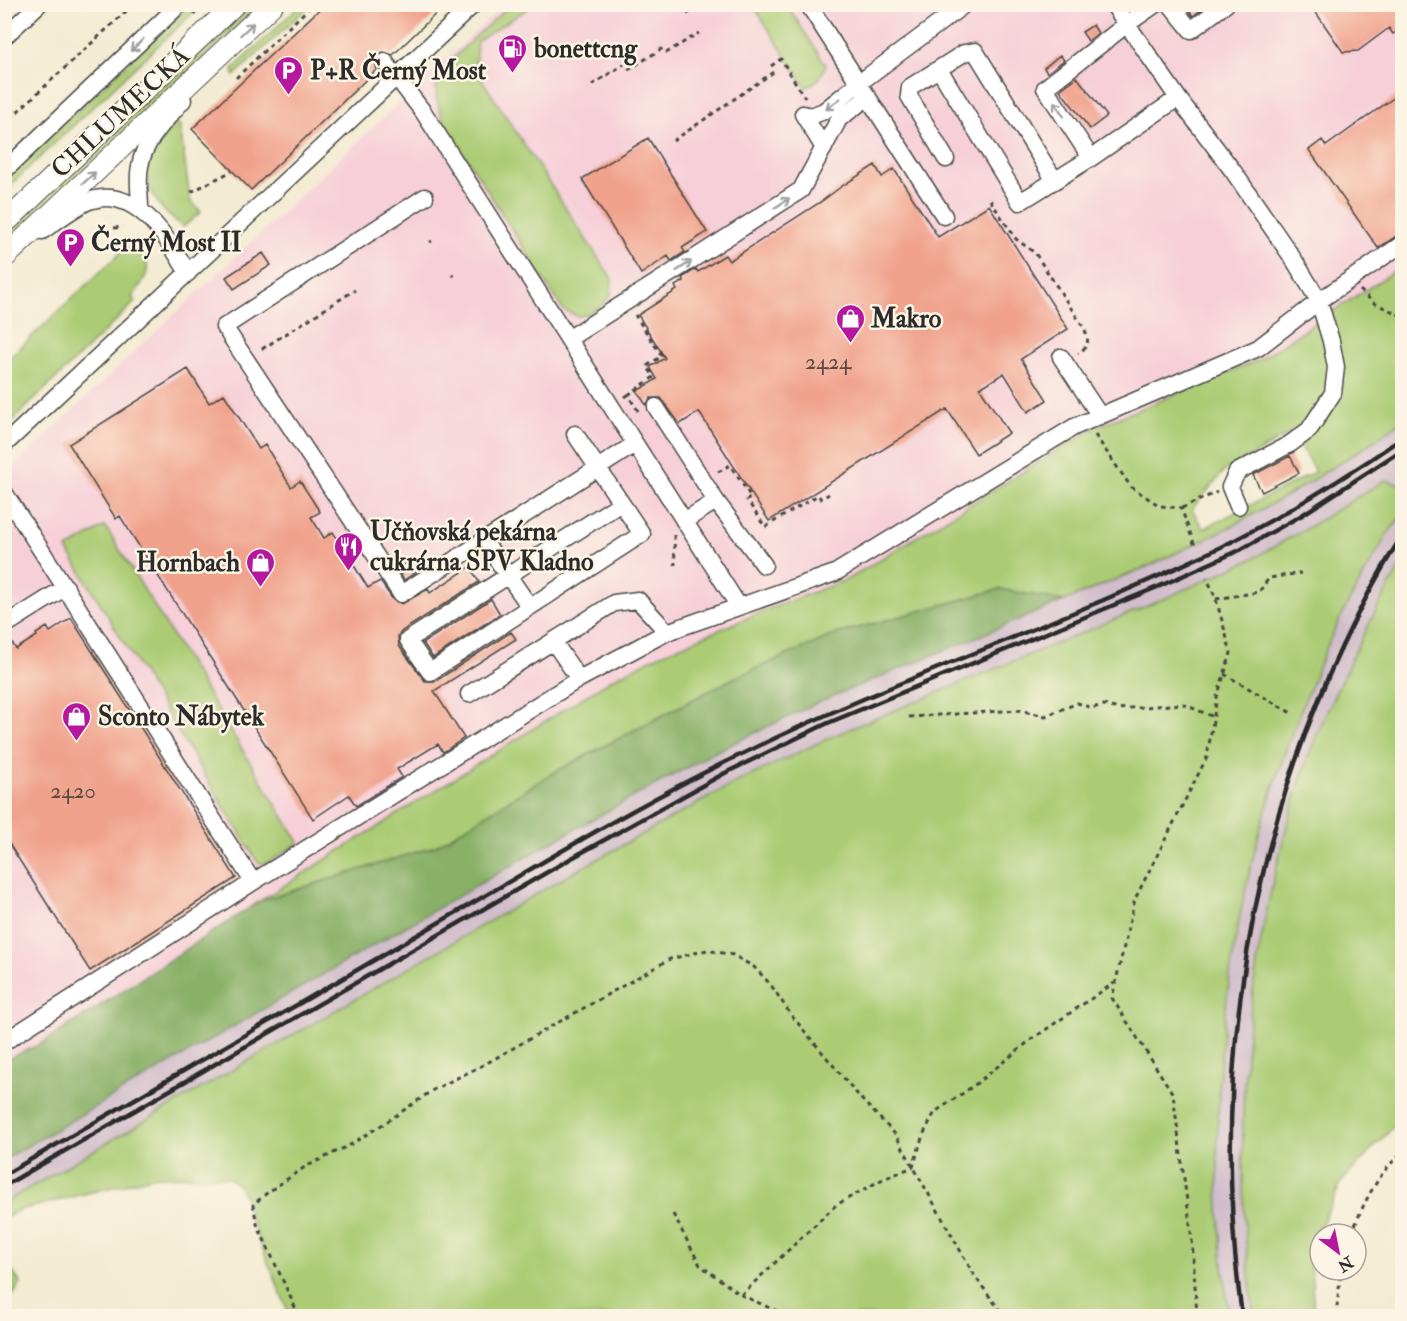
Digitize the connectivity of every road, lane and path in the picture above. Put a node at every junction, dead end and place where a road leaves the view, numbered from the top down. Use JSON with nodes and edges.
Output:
{"nodes":[{"id":1,"x":39,"y":4,"type":"edge"},
{"id":2,"x":134,"y":4,"type":"edge"},
{"id":3,"x":180,"y":4,"type":"edge"},
{"id":4,"x":235,"y":4,"type":"edge"},
{"id":5,"x":273,"y":4,"type":"edge"},
{"id":6,"x":313,"y":4,"type":"edge"},
{"id":7,"x":474,"y":4,"type":"edge"},
{"id":8,"x":702,"y":4,"type":"edge"},
{"id":9,"x":808,"y":4,"type":"edge"},
{"id":10,"x":1113,"y":4,"type":"edge"},
{"id":11,"x":1156,"y":4,"type":"edge"},
{"id":12,"x":1170,"y":4,"type":"edge"},
{"id":13,"x":1226,"y":4,"type":"edge"},
{"id":14,"x":956,"y":7,"type":"edge"},
{"id":15,"x":687,"y":14,"type":"dead end"},
{"id":16,"x":1127,"y":24,"type":"junction"},
{"id":17,"x":699,"y":33,"type":"dead end"},
{"id":18,"x":4,"y":37,"type":"edge"},
{"id":19,"x":663,"y":48,"type":"dead end"},
{"id":20,"x":222,"y":53,"type":"junction"},
{"id":21,"x":666,"y":53,"type":"dead end"},
{"id":22,"x":385,"y":62,"type":"dead end"},
{"id":23,"x":624,"y":64,"type":"dead end"},
{"id":24,"x":771,"y":66,"type":"dead end"},
{"id":25,"x":939,"y":69,"type":"junction"},
{"id":26,"x":628,"y":70,"type":"dead end"},
{"id":27,"x":775,"y":71,"type":"dead end"},
{"id":28,"x":397,"y":77,"type":"junction"},
{"id":29,"x":236,"y":78,"type":"dead end"},
{"id":30,"x":592,"y":85,"type":"dead end"},
{"id":31,"x":863,"y":90,"type":"junction"},
{"id":32,"x":1178,"y":98,"type":"junction"},
{"id":33,"x":804,"y":106,"type":"junction"},
{"id":34,"x":4,"y":124,"type":"edge"},
{"id":35,"x":673,"y":141,"type":"dead end"},
{"id":36,"x":824,"y":148,"type":"junction"},
{"id":37,"x":1091,"y":158,"type":"junction"},
{"id":38,"x":946,"y":159,"type":"dead end"},
{"id":39,"x":4,"y":171,"type":"edge"},
{"id":40,"x":232,"y":171,"type":"dead end"},
{"id":41,"x":1055,"y":181,"type":"junction"},
{"id":42,"x":191,"y":192,"type":"dead end"},
{"id":43,"x":425,"y":197,"type":"dead end"},
{"id":44,"x":990,"y":200,"type":"dead end"},
{"id":45,"x":140,"y":208,"type":"junction"},
{"id":46,"x":944,"y":216,"type":"dead end"},
{"id":47,"x":4,"y":224,"type":"edge"},
{"id":48,"x":123,"y":227,"type":"dead end"},
{"id":49,"x":114,"y":228,"type":"dead end"},
{"id":50,"x":1402,"y":244,"type":"edge"},
{"id":51,"x":10,"y":253,"type":"edge"},
{"id":52,"x":189,"y":273,"type":"junction"},
{"id":53,"x":1350,"y":280,"type":"junction"},
{"id":54,"x":355,"y":290,"type":"dead end"},
{"id":55,"x":1319,"y":302,"type":"junction"},
{"id":56,"x":635,"y":306,"type":"junction"},
{"id":57,"x":1402,"y":316,"type":"edge"},
{"id":58,"x":568,"y":339,"type":"junction"},
{"id":59,"x":262,"y":349,"type":"dead end"},
{"id":60,"x":1081,"y":351,"type":"dead end"},
{"id":61,"x":1061,"y":357,"type":"dead end"},
{"id":62,"x":628,"y":395,"type":"junction"},
{"id":63,"x":611,"y":405,"type":"junction"},
{"id":64,"x":656,"y":407,"type":"dead end"},
{"id":65,"x":640,"y":414,"type":"dead end"},
{"id":66,"x":1100,"y":416,"type":"junction"},
{"id":67,"x":1074,"y":427,"type":"junction"},
{"id":68,"x":575,"y":434,"type":"dead end"},
{"id":69,"x":635,"y":444,"type":"junction"},
{"id":70,"x":4,"y":445,"type":"edge"},
{"id":71,"x":597,"y":468,"type":"junction"},
{"id":72,"x":718,"y":472,"type":"dead end"},
{"id":73,"x":1230,"y":487,"type":"junction"},
{"id":74,"x":4,"y":492,"type":"edge"},
{"id":75,"x":829,"y":494,"type":"dead end"},
{"id":76,"x":716,"y":501,"type":"junction"},
{"id":77,"x":621,"y":503,"type":"junction"},
{"id":78,"x":1238,"y":506,"type":"dead end"},
{"id":79,"x":1181,"y":508,"type":"junction"},
{"id":80,"x":684,"y":521,"type":"junction"},
{"id":81,"x":484,"y":541,"type":"junction"},
{"id":82,"x":1195,"y":546,"type":"dead end"},
{"id":83,"x":764,"y":565,"type":"dead end"},
{"id":84,"x":1301,"y":573,"type":"dead end"},
{"id":85,"x":508,"y":576,"type":"junction"},
{"id":86,"x":1207,"y":578,"type":"dead end"},
{"id":87,"x":66,"y":587,"type":"junction"},
{"id":88,"x":1216,"y":599,"type":"junction"},
{"id":89,"x":738,"y":605,"type":"junction"},
{"id":90,"x":530,"y":608,"type":"junction"},
{"id":91,"x":4,"y":626,"type":"edge"},
{"id":92,"x":667,"y":632,"type":"junction"},
{"id":93,"x":553,"y":641,"type":"junction"},
{"id":94,"x":1224,"y":674,"type":"junction"},
{"id":95,"x":579,"y":679,"type":"junction"},
{"id":96,"x":469,"y":694,"type":"dead end"},
{"id":97,"x":1293,"y":714,"type":"dead end"},
{"id":98,"x":909,"y":717,"type":"dead end"},
{"id":99,"x":1214,"y":717,"type":"junction"},
{"id":100,"x":253,"y":882,"type":"junction"},
{"id":101,"x":1116,"y":982,"type":"junction"},
{"id":102,"x":4,"y":1042,"type":"edge"},
{"id":103,"x":1402,"y":1153,"type":"edge"},
{"id":104,"x":913,"y":1167,"type":"junction"},
{"id":105,"x":672,"y":1214,"type":"dead end"},
{"id":106,"x":1356,"y":1222,"type":"edge"},
{"id":107,"x":1340,"y":1282,"type":"edge"},
{"id":108,"x":741,"y":1295,"type":"junction"},
{"id":109,"x":299,"y":1317,"type":"edge"},
{"id":110,"x":788,"y":1317,"type":"edge"},
{"id":111,"x":1004,"y":1317,"type":"edge"},
{"id":112,"x":1197,"y":1317,"type":"edge"},
{"id":113,"x":1336,"y":1317,"type":"edge"}],
"edges":[{"from":1,"to":18,"type":"street"},
{"from":2,"to":34,"type":"path"},
{"from":3,"to":39,"type":"street","one_way":true},
{"from":4,"to":47,"type":"main road","name":"CHLUMECKÁ"},
{"from":20,"to":5,"type":"main road","name":"CHLUMECKÁ","one_way":true},
{"from":6,"to":29,"type":"path"},
{"from":7,"to":28,"type":"street"},
{"from":8,"to":15,"type":"path"},
{"from":9,"to":31,"type":"street"},
{"from":10,"to":16,"type":"street"},
{"from":11,"to":16,"type":"street"},
{"from":12,"to":13,"type":"street"},
{"from":14,"to":31,"type":"street"},
{"from":16,"to":32,"type":"street"},
{"from":37,"to":16,"type":"street","one_way":true},
{"from":17,"to":21,"type":"path"},
{"from":19,"to":26,"type":"path"},
{"from":20,"to":45,"type":"street"},
{"from":51,"to":20,"type":"main road","name":"CHLUMECKÁ","one_way":true},
{"from":22,"to":28,"type":"street"},
{"from":23,"to":30,"type":"path"},
{"from":24,"to":33,"type":"path"},
{"from":25,"to":38,"type":"street"},
{"from":25,"to":41,"type":"street"},
{"from":25,"to":41,"type":"street"},
{"from":27,"to":35,"type":"path"},
{"from":28,"to":52,"type":"street"},
{"from":28,"to":58,"type":"street"},
{"from":31,"to":33,"type":"street","one_way":true},
{"from":31,"to":36,"type":"street"},
{"from":31,"to":46,"type":"street"},
{"from":32,"to":37,"type":"street"},
{"from":32,"to":55,"type":"street"},
{"from":33,"to":36,"type":"street"},
{"from":56,"to":36,"type":"street","one_way":true},
{"from":37,"to":41,"type":"street"},
{"from":40,"to":42,"type":"path"},
{"from":43,"to":81,"type":"street"},
{"from":44,"to":60,"type":"path"},
{"from":45,"to":51,"type":"street"},
{"from":45,"to":52,"type":"street"},
{"from":48,"to":49,"type":"path"},
{"from":50,"to":53,"type":"street"},
{"from":52,"to":70,"type":"street"},
{"from":53,"to":55,"type":"street"},
{"from":53,"to":57,"type":"path"},
{"from":54,"to":59,"type":"path"},
{"from":55,"to":66,"type":"street"},
{"from":55,"to":73,"type":"street"},
{"from":56,"to":58,"type":"street"},
{"from":56,"to":62,"type":"path"},
{"from":58,"to":63,"type":"street"},
{"from":61,"to":66,"type":"street"},
{"from":62,"to":63,"type":"path"},
{"from":62,"to":65,"type":"path"},
{"from":63,"to":69,"type":"street"},
{"from":64,"to":76,"type":"street"},
{"from":66,"to":67,"type":"street"},
{"from":67,"to":79,"type":"path"},
{"from":67,"to":89,"type":"street"},
{"from":68,"to":71,"type":"street"},
{"from":69,"to":71,"type":"street"},
{"from":69,"to":80,"type":"street"},
{"from":71,"to":77,"type":"street"},
{"from":71,"to":81,"type":"street"},
{"from":72,"to":75,"type":"path"},
{"from":73,"to":78,"type":"street"},
{"from":73,"to":79,"type":"path"},
{"from":74,"to":87,"type":"street"},
{"from":76,"to":80,"type":"street"},
{"from":76,"to":83,"type":"street"},
{"from":77,"to":85,"type":"street"},
{"from":77,"to":90,"type":"street"},
{"from":79,"to":82,"type":"path"},
{"from":80,"to":89,"type":"street"},
{"from":81,"to":85,"type":"street"},
{"from":84,"to":88,"type":"path"},
{"from":85,"to":90,"type":"street"},
{"from":85,"to":90,"type":"street"},
{"from":86,"to":88,"type":"path"},
{"from":87,"to":91,"type":"street"},
{"from":87,"to":100,"type":"street"},
{"from":88,"to":94,"type":"path"},
{"from":89,"to":92,"type":"street"},
{"from":92,"to":93,"type":"street"},
{"from":92,"to":95,"type":"street"},
{"from":93,"to":95,"type":"street"},
{"from":93,"to":96,"type":"street"},
{"from":94,"to":97,"type":"path"},
{"from":94,"to":99,"type":"path"},
{"from":95,"to":100,"type":"street"},
{"from":98,"to":99,"type":"path"},
{"from":99,"to":101,"type":"path"},
{"from":100,"to":102,"type":"street"},
{"from":101,"to":104,"type":"path"},
{"from":101,"to":112,"type":"path"},
{"from":103,"to":106,"type":"path"},
{"from":104,"to":108,"type":"path"},
{"from":104,"to":109,"type":"path"},
{"from":104,"to":111,"type":"path"},
{"from":105,"to":108,"type":"path"},
{"from":107,"to":113,"type":"path"},
{"from":108,"to":110,"type":"path"}]}
